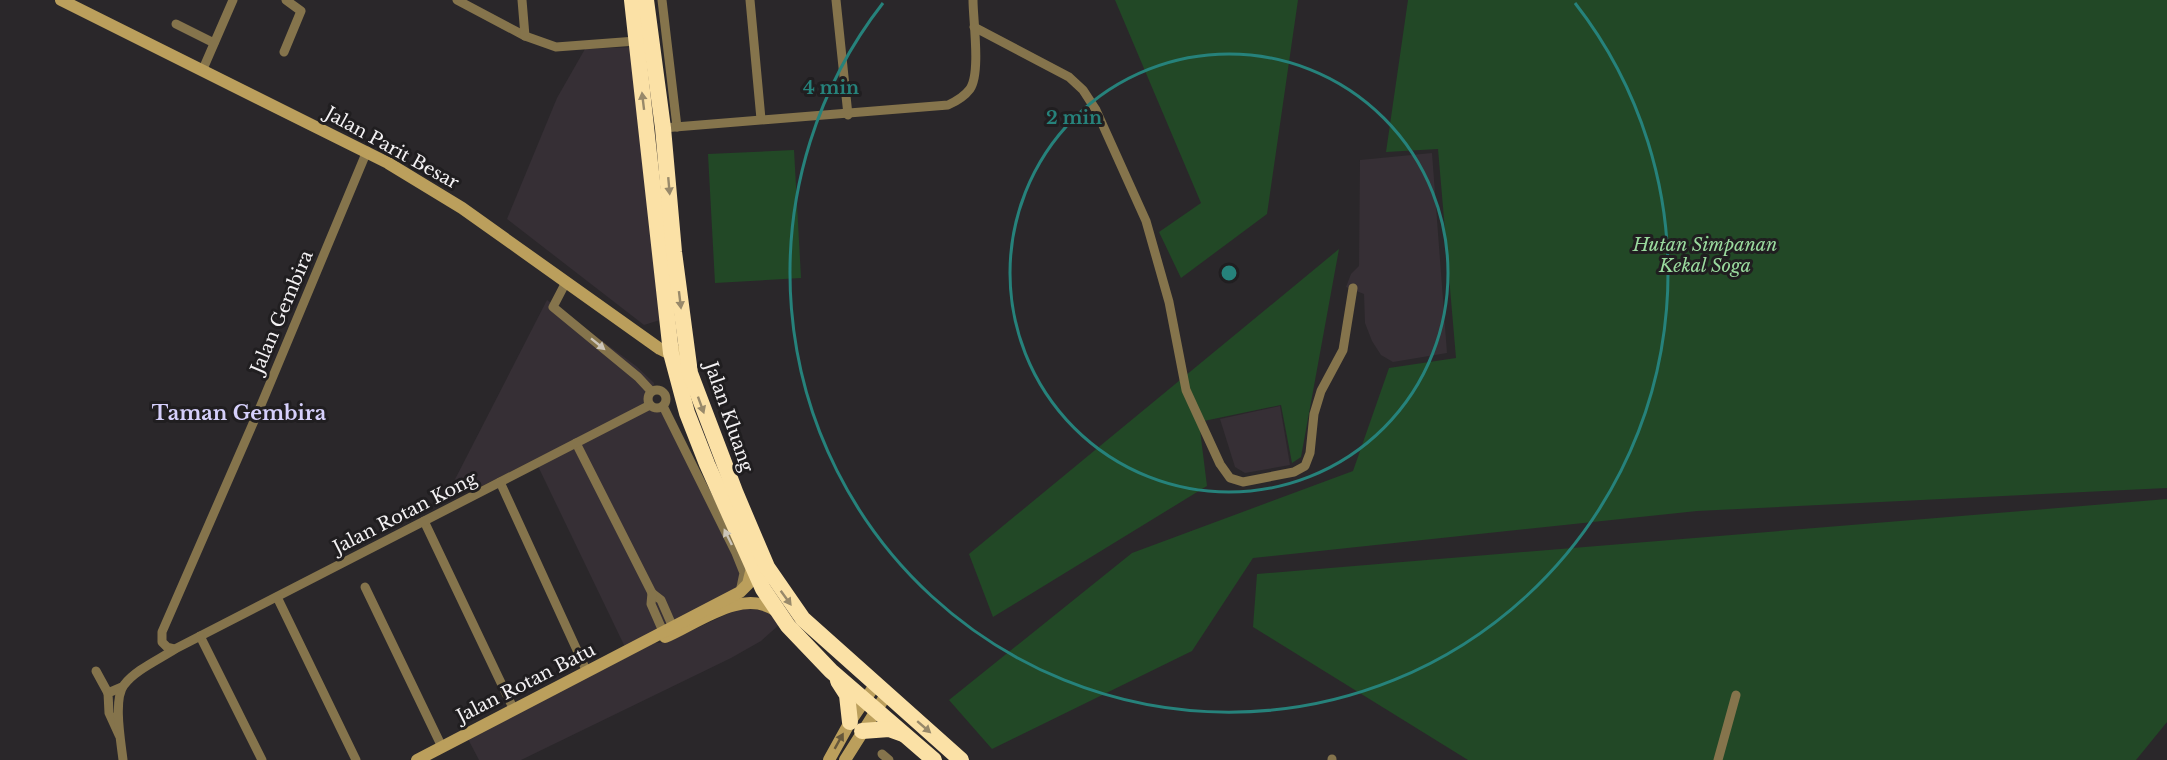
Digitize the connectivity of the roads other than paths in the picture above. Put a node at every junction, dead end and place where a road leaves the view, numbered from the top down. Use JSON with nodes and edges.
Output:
{"nodes":[{"id":1,"x":61,"y":0,"type":"edge"},
{"id":2,"x":234,"y":0,"type":"edge"},
{"id":3,"x":286,"y":0,"type":"edge"},
{"id":4,"x":457,"y":0,"type":"edge"},
{"id":5,"x":522,"y":0,"type":"edge"},
{"id":6,"x":632,"y":0,"type":"edge"},
{"id":7,"x":646,"y":0,"type":"edge"},
{"id":8,"x":662,"y":0,"type":"edge"},
{"id":9,"x":750,"y":0,"type":"edge"},
{"id":10,"x":836,"y":0,"type":"edge"},
{"id":11,"x":973,"y":0,"type":"edge"},
{"id":12,"x":176,"y":24,"type":"dead end"},
{"id":13,"x":974,"y":27,"type":"junction"},
{"id":14,"x":525,"y":36,"type":"junction"},
{"id":15,"x":636,"y":41,"type":"junction"},
{"id":16,"x":214,"y":43,"type":"junction"},
{"id":17,"x":284,"y":52,"type":"dead end"},
{"id":18,"x":203,"y":69,"type":"junction"},
{"id":19,"x":848,"y":115,"type":"junction"},
{"id":20,"x":761,"y":119,"type":"junction"},
{"id":21,"x":670,"y":127,"type":"junction"},
{"id":22,"x":365,"y":156,"type":"junction"},
{"id":23,"x":650,"y":159,"type":"junction"},
{"id":24,"x":565,"y":284,"type":"junction"},
{"id":25,"x":1353,"y":288,"type":"dead end"},
{"id":26,"x":678,"y":351,"type":"junction"},
{"id":27,"x":651,"y":391,"type":"junction"},
{"id":28,"x":650,"y":405,"type":"junction"},
{"id":29,"x":663,"y":406,"type":"junction"},
{"id":30,"x":576,"y":443,"type":"junction"},
{"id":31,"x":500,"y":482,"type":"junction"},
{"id":32,"x":424,"y":521,"type":"junction"},
{"id":33,"x":752,"y":568,"type":"junction"},
{"id":34,"x":365,"y":587,"type":"dead end"},
{"id":35,"x":740,"y":592,"type":"junction"},
{"id":36,"x":277,"y":597,"type":"junction"},
{"id":37,"x":777,"y":611,"type":"junction"},
{"id":38,"x":669,"y":631,"type":"junction"},
{"id":39,"x":200,"y":636,"type":"junction"},
{"id":40,"x":175,"y":649,"type":"junction"},
{"id":41,"x":96,"y":671,"type":"dead end"},
{"id":42,"x":831,"y":671,"type":"junction"},
{"id":43,"x":587,"y":672,"type":"junction"},
{"id":44,"x":122,"y":687,"type":"junction"},
{"id":45,"x":881,"y":690,"type":"junction"},
{"id":46,"x":108,"y":693,"type":"junction"},
{"id":47,"x":1736,"y":695,"type":"dead end"},
{"id":48,"x":870,"y":704,"type":"junction"},
{"id":49,"x":514,"y":710,"type":"junction"},
{"id":50,"x":856,"y":726,"type":"junction"},
{"id":51,"x":907,"y":735,"type":"junction"},
{"id":52,"x":121,"y":740,"type":"junction"},
{"id":53,"x":442,"y":747,"type":"junction"},
{"id":54,"x":123,"y":760,"type":"edge"},
{"id":55,"x":262,"y":760,"type":"edge"},
{"id":56,"x":356,"y":760,"type":"edge"},
{"id":57,"x":417,"y":760,"type":"edge"},
{"id":58,"x":829,"y":760,"type":"edge"},
{"id":59,"x":845,"y":760,"type":"edge"},
{"id":60,"x":934,"y":760,"type":"edge"},
{"id":61,"x":961,"y":760,"type":"edge"},
{"id":62,"x":1719,"y":760,"type":"edge"}],
"edges":[{"from":1,"to":18,"type":"street","name":"Jalan Parit Besar"},
{"from":2,"to":16,"type":"street"},
{"from":3,"to":17,"type":"street"},
{"from":4,"to":14,"type":"street"},
{"from":5,"to":14,"type":"street"},
{"from":6,"to":15,"type":"highway","name":"Jalan Kluang"},
{"from":7,"to":21,"type":"highway","name":"Jalan Kluang"},
{"from":8,"to":21,"type":"street"},
{"from":9,"to":20,"type":"street"},
{"from":10,"to":19,"type":"street"},
{"from":11,"to":13,"type":"street"},
{"from":12,"to":16,"type":"street"},
{"from":13,"to":19,"type":"street"},
{"from":13,"to":25,"type":"street"},
{"from":14,"to":15,"type":"street"},
{"from":23,"to":15,"type":"highway","name":"Jalan Kluang","one_way":true},
{"from":16,"to":18,"type":"street"},
{"from":18,"to":22,"type":"street","name":"Jalan Parit Besar"},
{"from":19,"to":20,"type":"street"},
{"from":20,"to":21,"type":"street"},
{"from":21,"to":23,"type":"highway"},
{"from":21,"to":26,"type":"highway","name":"Jalan Kluang","one_way":true},
{"from":22,"to":24,"type":"street","name":"Jalan Parit Besar"},
{"from":22,"to":40,"type":"street","name":"Jalan Gembira"},
{"from":23,"to":26,"type":"highway","name":"Jalan Kluang"},
{"from":24,"to":26,"type":"street","name":"Jalan Parit Besar"},
{"from":24,"to":27,"type":"street","one_way":true},
{"from":26,"to":33,"type":"highway","name":"Jalan Kluang"},
{"from":26,"to":45,"type":"highway","name":"Jalan Kluang","one_way":true},
{"from":27,"to":28,"type":"street"},
{"from":27,"to":29,"type":"street"},
{"from":28,"to":29,"type":"street"},
{"from":28,"to":30,"type":"street","name":"Jalan Rotan Kong"},
{"from":35,"to":29,"type":"street","one_way":true},
{"from":30,"to":31,"type":"street","name":"Jalan Rotan Kong"},
{"from":30,"to":38,"type":"street"},
{"from":31,"to":32,"type":"street","name":"Jalan Rotan Kong"},
{"from":31,"to":43,"type":"street"},
{"from":32,"to":36,"type":"street","name":"Jalan Rotan Kong"},
{"from":32,"to":49,"type":"street"},
{"from":33,"to":35,"type":"street"},
{"from":33,"to":37,"type":"highway","name":"Jalan Kluang"},
{"from":34,"to":53,"type":"street"},
{"from":35,"to":38,"type":"street","name":"Jalan Rotan Batu"},
{"from":36,"to":39,"type":"street","name":"Jalan Rotan Kong"},
{"from":36,"to":56,"type":"street"},
{"from":37,"to":38,"type":"street","name":"Jalan Rotan Batu"},
{"from":37,"to":42,"type":"highway","name":"Jalan Kluang"},
{"from":38,"to":43,"type":"street","name":"Jalan Rotan Batu"},
{"from":39,"to":40,"type":"street","name":"Jalan Rotan Kong"},
{"from":39,"to":55,"type":"street"},
{"from":40,"to":44,"type":"street","name":"Jalan Rotan Kong"},
{"from":41,"to":46,"type":"street"},
{"from":42,"to":48,"type":"highway","name":"Jalan Kluang"},
{"from":42,"to":50,"type":"highway"},
{"from":43,"to":49,"type":"street","name":"Jalan Rotan Batu"},
{"from":44,"to":46,"type":"street","name":"Jalan Rotan Kong"},
{"from":44,"to":52,"type":"street"},
{"from":45,"to":48,"type":"street"},
{"from":45,"to":61,"type":"highway","name":"Jalan Kluang","one_way":true},
{"from":46,"to":52,"type":"street"},
{"from":47,"to":62,"type":"street"},
{"from":48,"to":50,"type":"street"},
{"from":48,"to":51,"type":"highway","name":"Jalan Kluang"},
{"from":49,"to":53,"type":"street","name":"Jalan Rotan Batu"},
{"from":50,"to":51,"type":"highway"},
{"from":58,"to":50,"type":"street","one_way":true},
{"from":50,"to":59,"type":"street"},
{"from":51,"to":60,"type":"highway","name":"Jalan Kluang"},
{"from":52,"to":54,"type":"street"},
{"from":53,"to":57,"type":"street","name":"Jalan Rotan Batu"}]}
